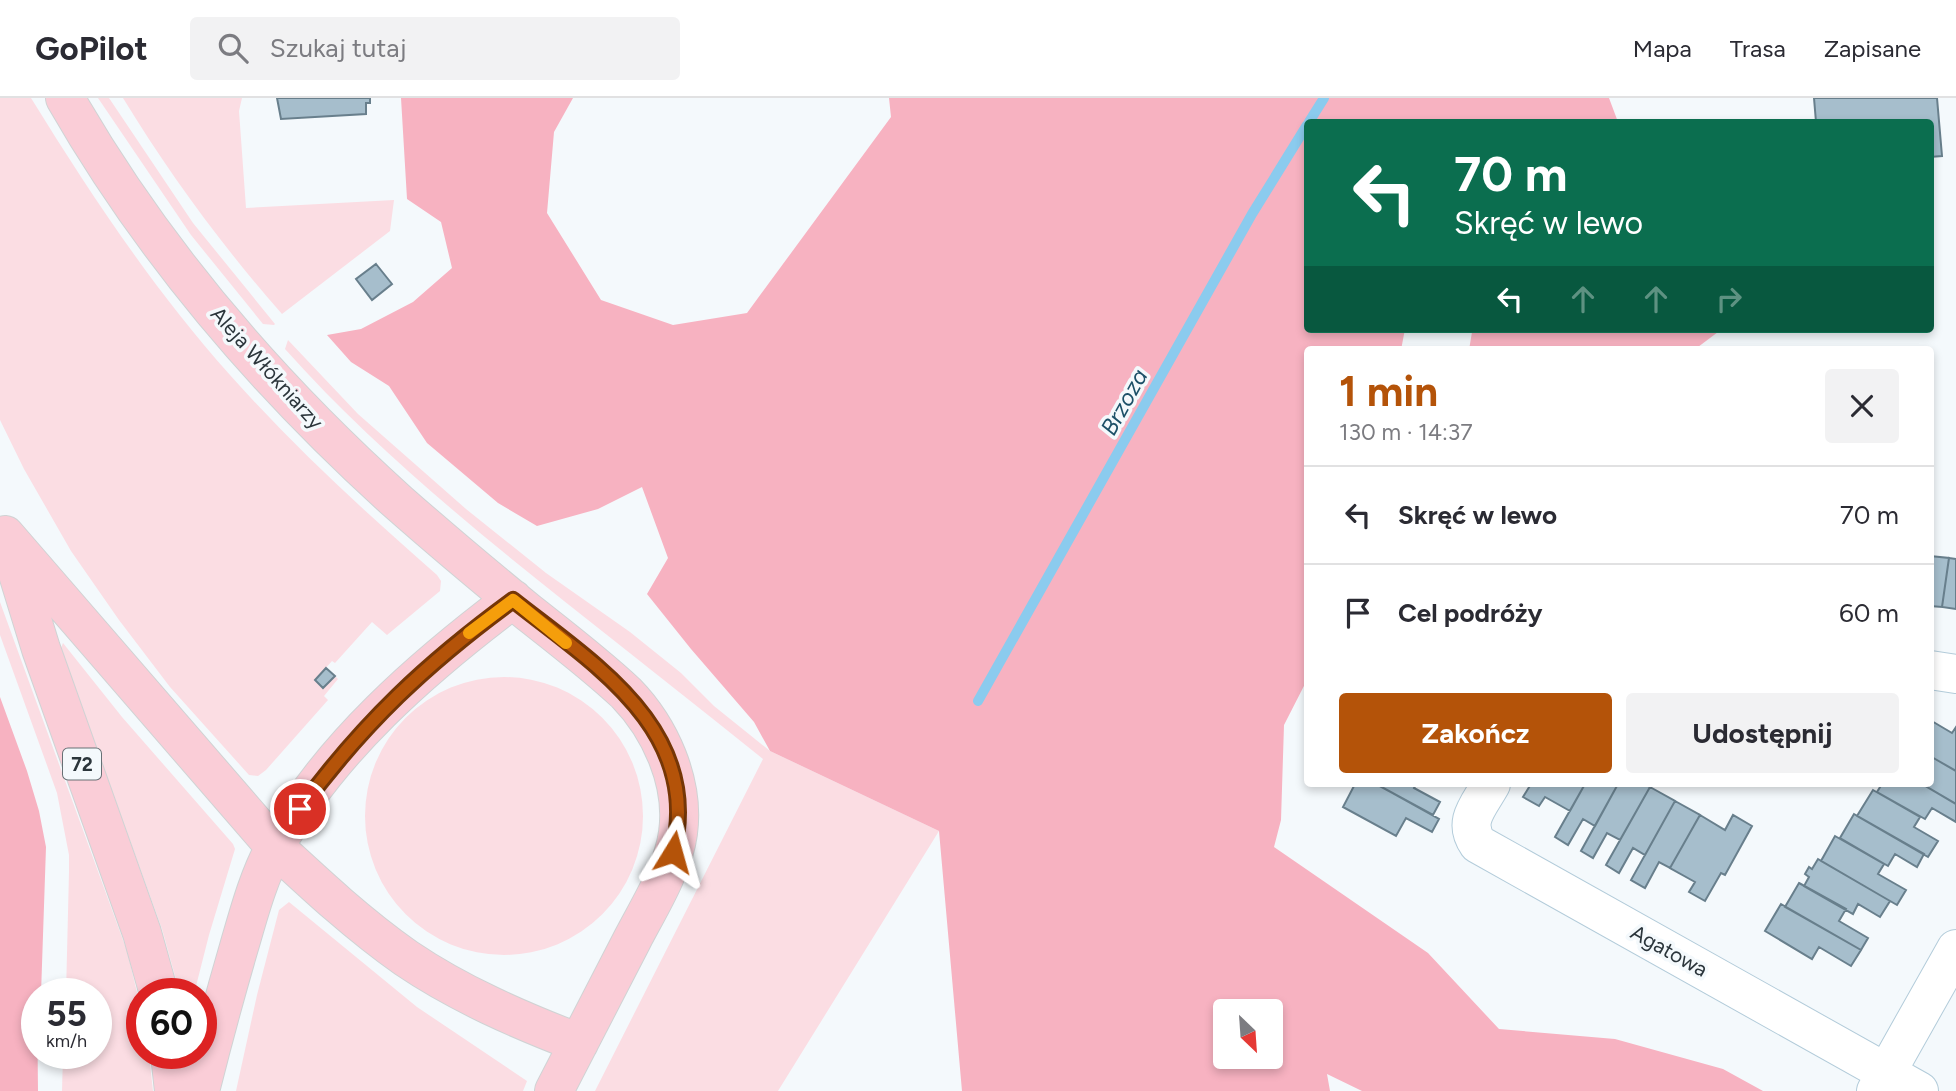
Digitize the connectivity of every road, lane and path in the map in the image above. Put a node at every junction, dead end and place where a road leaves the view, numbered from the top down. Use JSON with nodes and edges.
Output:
{"nodes":[{"id":1,"x":65,"y":98,"type":"edge"},
{"id":2,"x":3,"y":527,"type":"edge"},
{"id":3,"x":513,"y":600,"type":"junction"},
{"id":4,"x":1934,"y":671,"type":"edge"},
{"id":5,"x":1956,"y":674,"type":"edge"},
{"id":6,"x":1489,"y":787,"type":"edge"},
{"id":7,"x":275,"y":847,"type":"junction"},
{"id":8,"x":1956,"y":949,"type":"edge"},
{"id":9,"x":155,"y":978,"type":"edge"},
{"id":10,"x":579,"y":1043,"type":"junction"},
{"id":11,"x":172,"y":1069,"type":"edge"},
{"id":12,"x":1881,"y":1082,"type":"edge"},
{"id":13,"x":174,"y":1091,"type":"edge"},
{"id":14,"x":200,"y":1091,"type":"edge"},
{"id":15,"x":554,"y":1091,"type":"edge"},
{"id":16,"x":1919,"y":1091,"type":"edge"}],
"edges":[{"from":1,"to":3,"type":"main road","name":"Aleja Włókniarzy"},
{"from":2,"to":7,"type":"main road"},
{"from":2,"to":9,"type":"main road","number":"72"},
{"from":3,"to":7,"type":"main road"},
{"from":3,"to":10,"type":"main road","name":"Aleja Włókniarzy"},
{"from":4,"to":5,"type":"street"},
{"from":6,"to":12,"type":"street","name":"Agatowa"},
{"from":7,"to":10,"type":"main road"},
{"from":7,"to":14,"type":"main road"},
{"from":8,"to":12,"type":"street"},
{"from":10,"to":15,"type":"main road"},
{"from":11,"to":13,"type":"main road"},
{"from":12,"to":16,"type":"street","name":"Agatowa"}]}
